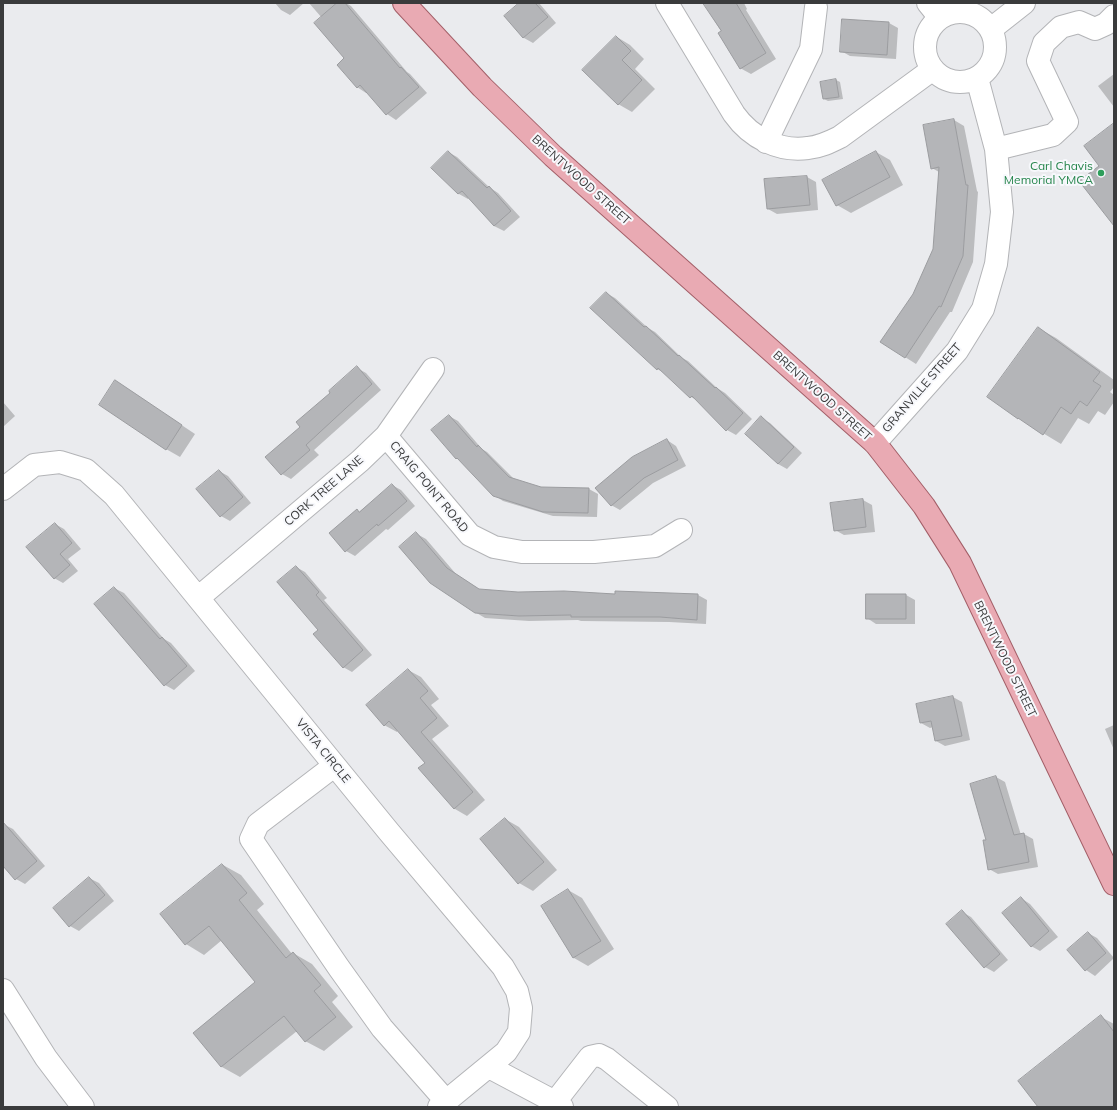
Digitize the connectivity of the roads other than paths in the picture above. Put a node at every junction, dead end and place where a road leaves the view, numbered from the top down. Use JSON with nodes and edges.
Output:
{"nodes":[{"id":1,"x":404,"y":3,"type":"edge"},
{"id":2,"x":667,"y":3,"type":"edge"},
{"id":3,"x":1024,"y":3,"type":"edge"},
{"id":4,"x":816,"y":7,"type":"dead end"},
{"id":5,"x":934,"y":10,"type":"edge"},
{"id":6,"x":1114,"y":16,"type":"edge"},
{"id":7,"x":991,"y":29,"type":"junction"},
{"id":8,"x":932,"y":69,"type":"junction"},
{"id":9,"x":977,"y":78,"type":"junction"},
{"id":10,"x":766,"y":142,"type":"junction"},
{"id":11,"x":996,"y":150,"type":"junction"},
{"id":12,"x":433,"y":369,"type":"dead end"},
{"id":13,"x":386,"y":436,"type":"junction"},
{"id":14,"x":875,"y":443,"type":"junction"},
{"id":15,"x":3,"y":488,"type":"edge"},
{"id":16,"x":681,"y":530,"type":"dead end"},
{"id":17,"x":198,"y":598,"type":"junction"},
{"id":18,"x":334,"y":766,"type":"junction"},
{"id":19,"x":1114,"y":884,"type":"edge"},
{"id":20,"x":3,"y":990,"type":"edge"},
{"id":21,"x":488,"y":1067,"type":"junction"},
{"id":22,"x":443,"y":1104,"type":"edge"},
{"id":23,"x":559,"y":1104,"type":"edge"},
{"id":24,"x":83,"y":1107,"type":"edge"},
{"id":25,"x":667,"y":1107,"type":"edge"}],
"edges":[{"from":1,"to":14,"type":"main road","name":"BRENTWOOD STREET"},
{"from":2,"to":10,"type":"street"},
{"from":3,"to":7,"type":"street"},
{"from":4,"to":10,"type":"street"},
{"from":5,"to":7,"type":"street"},
{"from":5,"to":8,"type":"street"},
{"from":6,"to":11,"type":"street"},
{"from":7,"to":9,"type":"street"},
{"from":8,"to":9,"type":"street"},
{"from":8,"to":10,"type":"street"},
{"from":9,"to":11,"type":"street","name":"GRANVILLE STREET"},
{"from":11,"to":14,"type":"street","name":"GRANVILLE STREET"},
{"from":12,"to":13,"type":"street","name":"CORK TREE LANE"},
{"from":13,"to":16,"type":"street","name":"CRAIG POINT ROAD"},
{"from":13,"to":17,"type":"street","name":"CORK TREE LANE"},
{"from":14,"to":19,"type":"main road","name":"BRENTWOOD STREET"},
{"from":15,"to":17,"type":"street","name":"VISTA CIRCLE"},
{"from":17,"to":18,"type":"street","name":"VISTA CIRCLE"},
{"from":18,"to":21,"type":"street","name":"VISTA CIRCLE"},
{"from":18,"to":22,"type":"street"},
{"from":20,"to":24,"type":"street"},
{"from":21,"to":22,"type":"street","name":"VISTA CIRCLE"},
{"from":21,"to":23,"type":"street"},
{"from":23,"to":25,"type":"street"}]}
